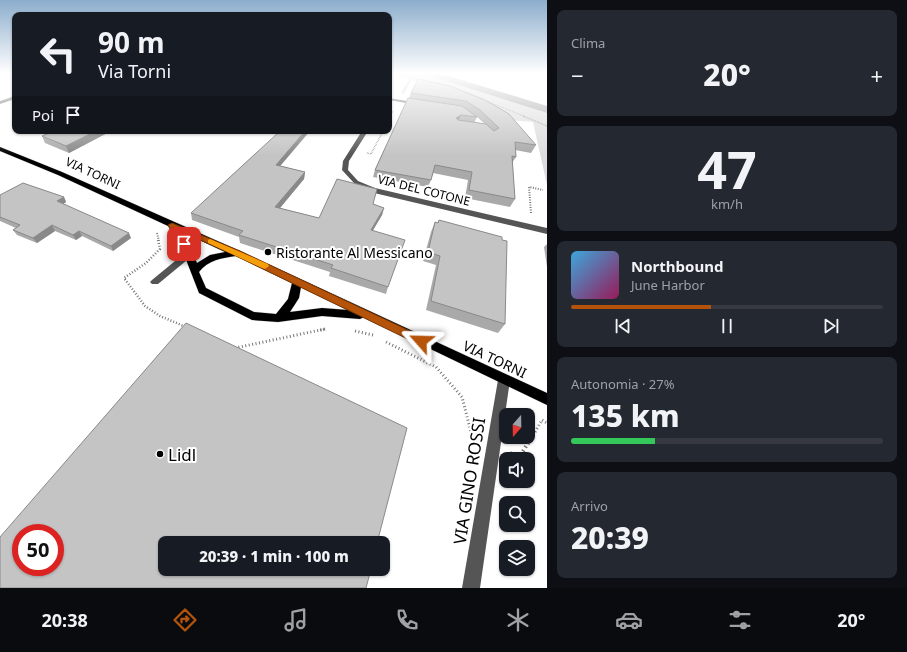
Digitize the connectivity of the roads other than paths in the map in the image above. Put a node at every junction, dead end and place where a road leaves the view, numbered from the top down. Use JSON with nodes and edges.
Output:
{"nodes":[{"id":1,"x":405,"y":101,"type":"edge"},
{"id":2,"x":422,"y":104,"type":"edge"},
{"id":3,"x":363,"y":134,"type":"edge"},
{"id":4,"x":0,"y":150,"type":"edge"},
{"id":5,"x":172,"y":225,"type":"junction"},
{"id":6,"x":547,"y":231,"type":"edge"},
{"id":7,"x":237,"y":253,"type":"junction"},
{"id":8,"x":189,"y":254,"type":"junction"},
{"id":9,"x":195,"y":269,"type":"junction"},
{"id":10,"x":296,"y":281,"type":"junction"},
{"id":11,"x":155,"y":282,"type":"dead end"},
{"id":12,"x":366,"y":315,"type":"junction"},
{"id":13,"x":278,"y":318,"type":"junction"},
{"id":14,"x":504,"y":380,"type":"junction"},
{"id":15,"x":547,"y":399,"type":"edge"},
{"id":16,"x":471,"y":588,"type":"edge"}],
"edges":[{"from":1,"to":2,"type":"street"},
{"from":3,"to":6,"type":"street","name":"VIA DEL COTONE"},
{"from":4,"to":5,"type":"main road","name":"VIA TORNI"},
{"from":5,"to":7,"type":"main road","name":"VIA TORNI"},
{"from":5,"to":8,"type":"main road","name":"VIA TORNI"},
{"from":7,"to":9,"type":"main road"},
{"from":7,"to":10,"type":"main road","name":"VIA TORNI"},
{"from":8,"to":9,"type":"main road","name":"VIA TORNI"},
{"from":8,"to":11,"type":"street"},
{"from":9,"to":13,"type":"main road","name":"VIA TORNI"},
{"from":10,"to":12,"type":"main road","name":"VIA TORNI"},
{"from":10,"to":13,"type":"main road"},
{"from":12,"to":13,"type":"main road","name":"VIA TORNI"},
{"from":12,"to":14,"type":"main road","name":"VIA TORNI"},
{"from":14,"to":15,"type":"main road","name":"VIA TORNI"},
{"from":14,"to":16,"type":"street","name":"VIA GINO ROSSI"}]}
